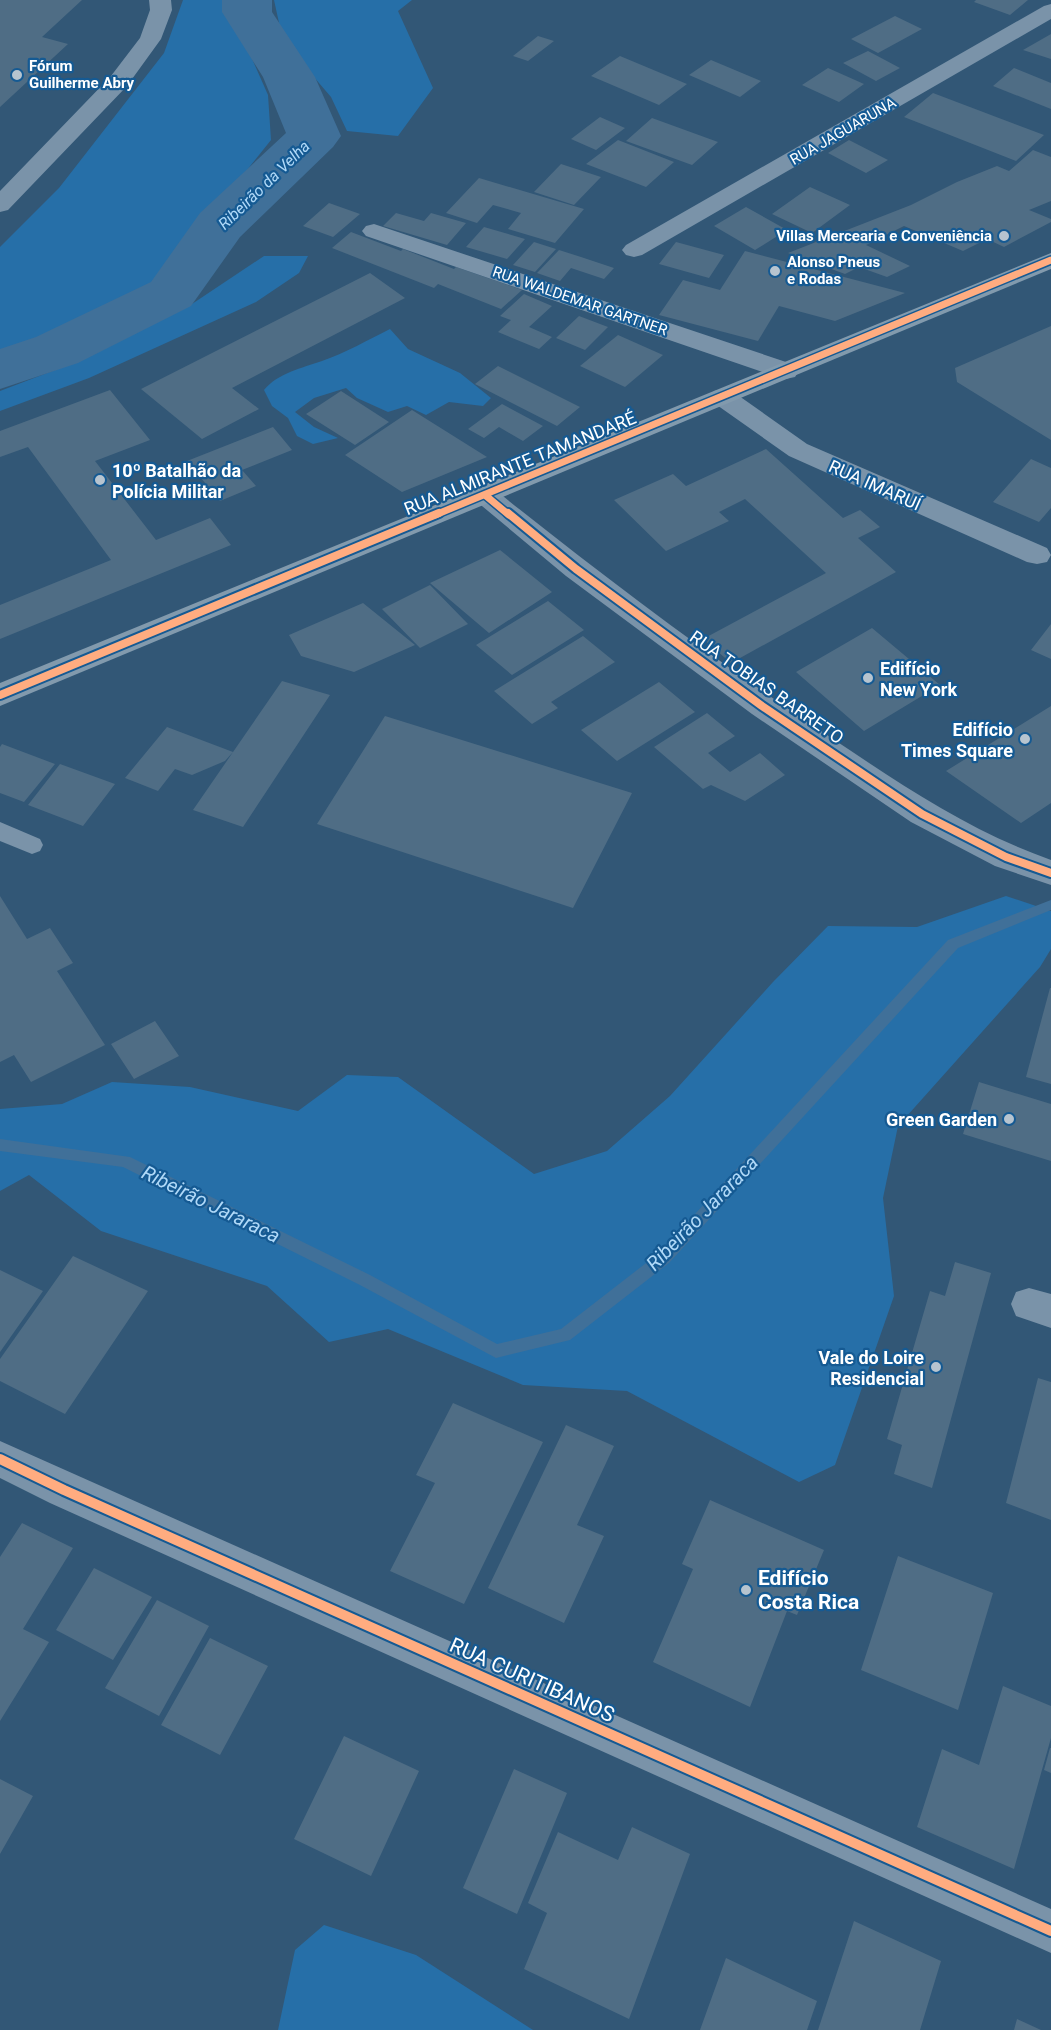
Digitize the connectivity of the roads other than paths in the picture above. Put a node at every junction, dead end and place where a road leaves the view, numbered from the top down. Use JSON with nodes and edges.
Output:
{"nodes":[{"id":1,"x":160,"y":0,"type":"edge"},
{"id":2,"x":1051,"y":10,"type":"edge"},
{"id":3,"x":0,"y":205,"type":"edge"},
{"id":4,"x":374,"y":231,"type":"dead end"},
{"id":5,"x":634,"y":250,"type":"dead end"},
{"id":6,"x":1051,"y":260,"type":"edge"},
{"id":7,"x":786,"y":371,"type":"junction"},
{"id":8,"x":723,"y":397,"type":"junction"},
{"id":9,"x":485,"y":495,"type":"junction"},
{"id":10,"x":1037,"y":555,"type":"dead end"},
{"id":11,"x":0,"y":695,"type":"edge"},
{"id":12,"x":0,"y":831,"type":"edge"},
{"id":13,"x":32,"y":845,"type":"dead end"},
{"id":14,"x":1051,"y":873,"type":"edge"},
{"id":15,"x":0,"y":1459,"type":"edge"},
{"id":16,"x":1051,"y":1931,"type":"edge"}],
"edges":[{"from":1,"to":3,"type":"street"},
{"from":2,"to":5,"type":"street","name":"RUA JAGUARUNA"},
{"from":4,"to":7,"type":"street","name":"RUA WALDEMAR GARTNER"},
{"from":6,"to":7,"type":"main road","name":"RUA ALMIRANTE TAMANDARÉ"},
{"from":7,"to":8,"type":"main road","name":"RUA ALMIRANTE TAMANDARÉ"},
{"from":8,"to":9,"type":"main road","name":"RUA ALMIRANTE TAMANDARÉ"},
{"from":8,"to":10,"type":"street","name":"RUA IMARUÍ"},
{"from":9,"to":11,"type":"main road","name":"RUA ALMIRANTE TAMANDARÉ"},
{"from":9,"to":14,"type":"street","name":"RUA TOBIAS BARRETO"},
{"from":12,"to":13,"type":"lane"},
{"from":15,"to":16,"type":"street","name":"RUA CURITIBANOS"}]}
